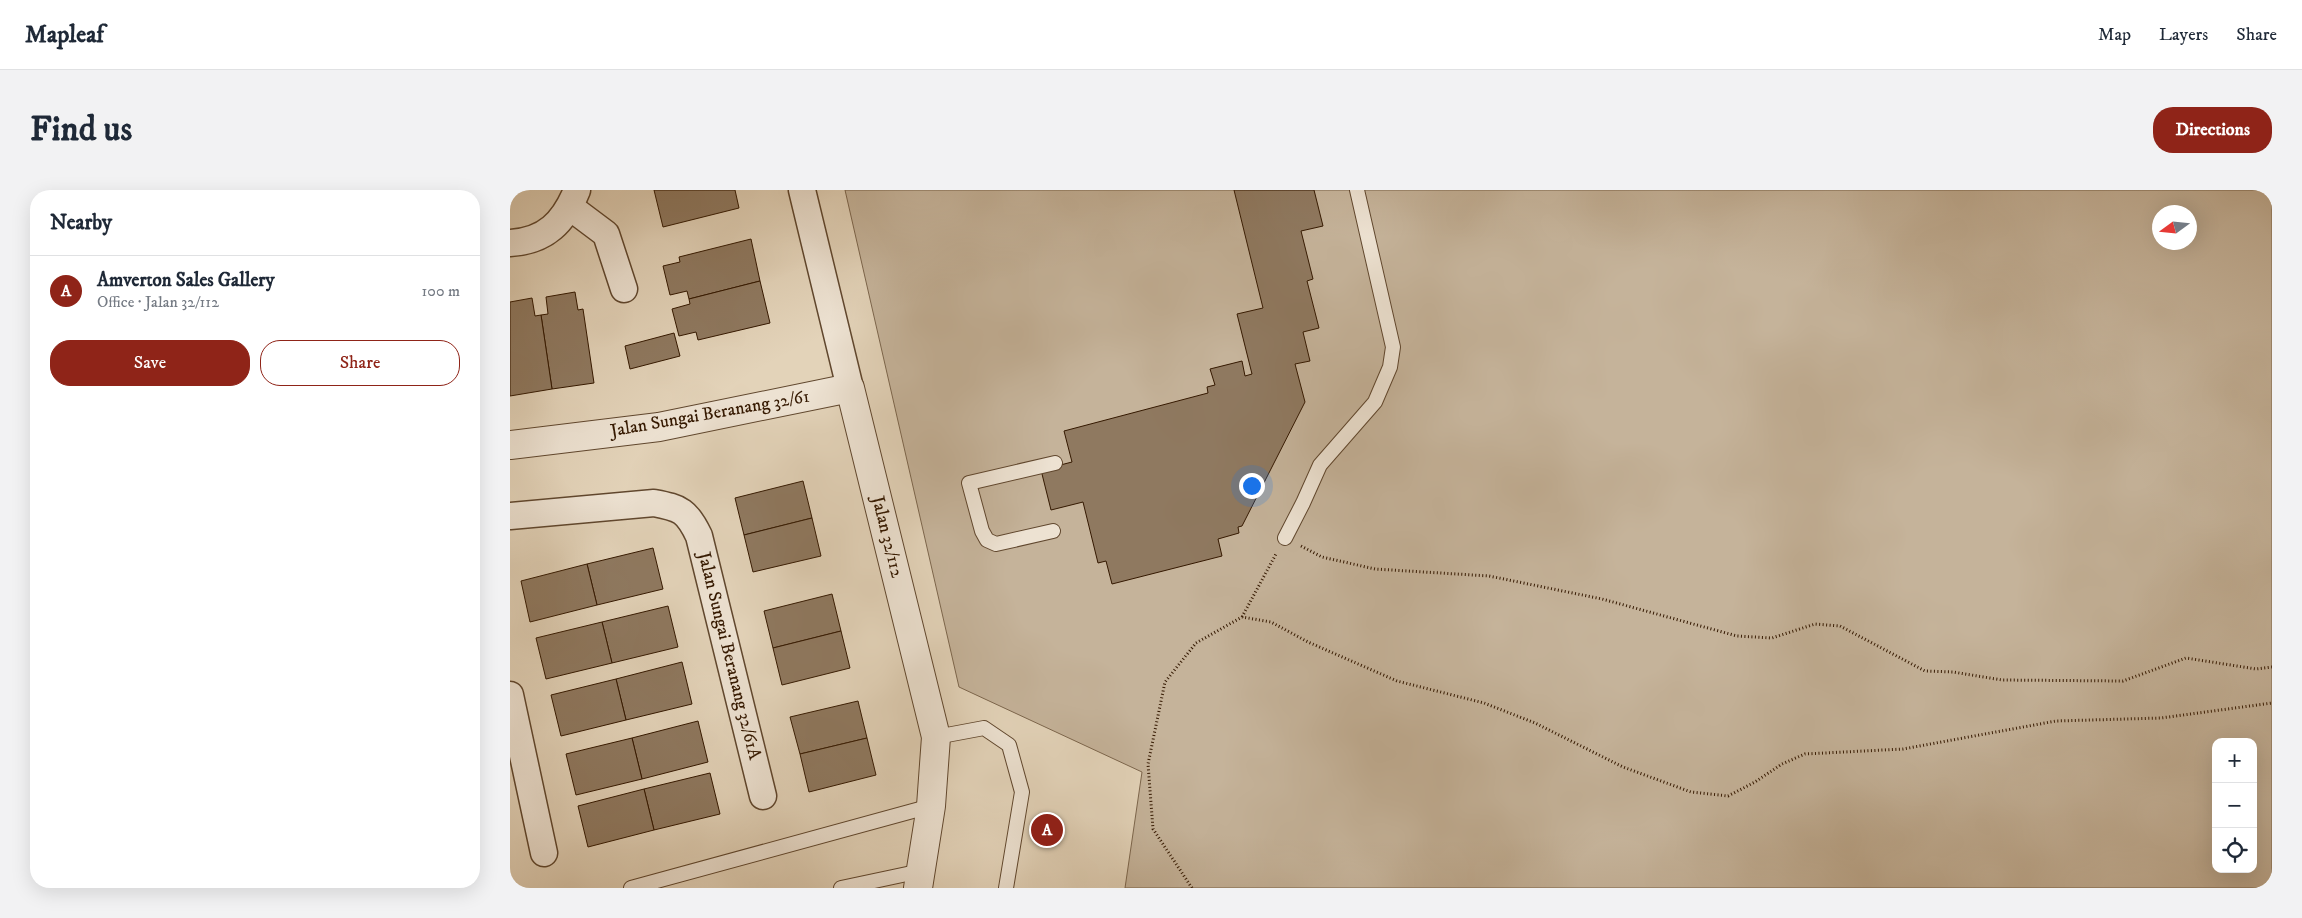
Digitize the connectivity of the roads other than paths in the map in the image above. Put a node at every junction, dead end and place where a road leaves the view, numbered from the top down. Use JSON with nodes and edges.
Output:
{"nodes":[{"id":1,"x":802,"y":190,"type":"edge"},
{"id":2,"x":1357,"y":190,"type":"edge"},
{"id":3,"x":574,"y":199,"type":"edge"},
{"id":4,"x":510,"y":243,"type":"edge"},
{"id":5,"x":624,"y":289,"type":"dead end"},
{"id":6,"x":850,"y":388,"type":"junction"},
{"id":7,"x":510,"y":445,"type":"edge"},
{"id":8,"x":1055,"y":463,"type":"dead end"},
{"id":9,"x":510,"y":516,"type":"edge"},
{"id":10,"x":1053,"y":531,"type":"dead end"},
{"id":11,"x":1285,"y":538,"type":"road end"},
{"id":12,"x":510,"y":695,"type":"edge"},
{"id":13,"x":936,"y":737,"type":"junction"},
{"id":14,"x":763,"y":796,"type":"dead end"},
{"id":15,"x":931,"y":806,"type":"junction"},
{"id":16,"x":544,"y":853,"type":"dead end"},
{"id":17,"x":919,"y":879,"type":"edge"},
{"id":18,"x":631,"y":888,"type":"edge"},
{"id":19,"x":841,"y":888,"type":"edge"},
{"id":20,"x":1006,"y":888,"type":"edge"}],
"edges":[{"from":1,"to":6,"type":"street","name":"Jalan 32/112"},
{"from":2,"to":11,"type":"lane"},
{"from":3,"to":4,"type":"street"},
{"from":3,"to":5,"type":"street"},
{"from":6,"to":7,"type":"street","name":"Jalan Sungai Beranang 32/61"},
{"from":6,"to":13,"type":"street","name":"Jalan 32/112"},
{"from":8,"to":10,"type":"lane"},
{"from":9,"to":14,"type":"street","name":"Jalan Sungai Beranang 32/61A"},
{"from":12,"to":16,"type":"street"},
{"from":13,"to":15,"type":"street","name":"Jalan 32/112"},
{"from":13,"to":20,"type":"lane"},
{"from":15,"to":17,"type":"street","name":"Jalan 32/112"},
{"from":15,"to":18,"type":"lane"},
{"from":17,"to":19,"type":"lane"}]}
